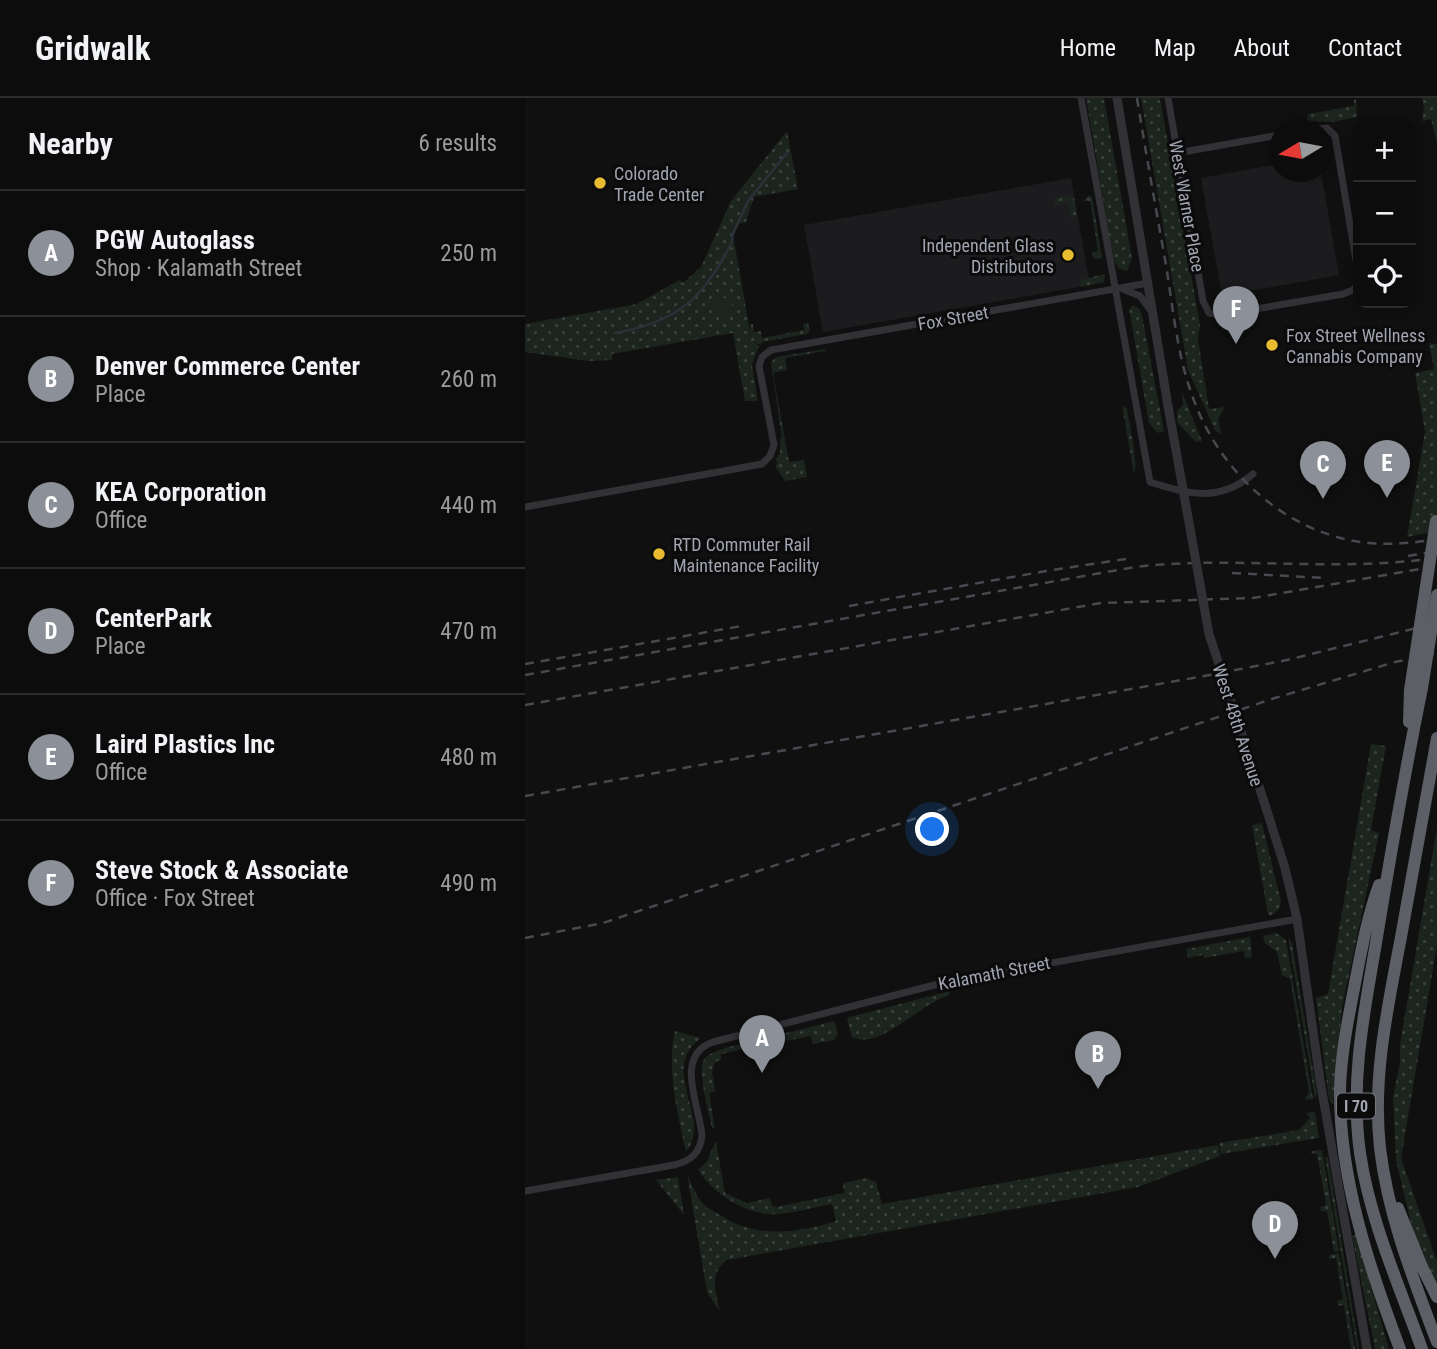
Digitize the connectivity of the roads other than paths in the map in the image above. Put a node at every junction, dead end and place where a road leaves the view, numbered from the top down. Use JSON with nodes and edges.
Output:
{"nodes":[{"id":1,"x":1081,"y":98,"type":"edge"},
{"id":2,"x":1117,"y":98,"type":"edge"},
{"id":3,"x":1168,"y":98,"type":"edge"},
{"id":4,"x":1332,"y":132,"type":"edge"},
{"id":5,"x":1269,"y":137,"type":"edge"},
{"id":6,"x":1177,"y":153,"type":"junction"},
{"id":7,"x":1354,"y":245,"type":"edge"},
{"id":8,"x":1147,"y":283,"type":"junction"},
{"id":9,"x":1353,"y":288,"type":"edge"},
{"id":10,"x":1115,"y":289,"type":"junction"},
{"id":11,"x":1153,"y":316,"type":"junction"},
{"id":12,"x":1253,"y":474,"type":"dead end"},
{"id":13,"x":525,"y":507,"type":"edge"},
{"id":14,"x":1436,"y":516,"type":"edge"},
{"id":15,"x":1437,"y":595,"type":"edge"},
{"id":16,"x":1416,"y":689,"type":"junction"},
{"id":17,"x":1437,"y":738,"type":"edge"},
{"id":18,"x":1390,"y":855,"type":"junction"},
{"id":19,"x":1297,"y":919,"type":"junction"},
{"id":20,"x":1380,"y":1150,"type":"junction"},
{"id":21,"x":525,"y":1191,"type":"edge"},
{"id":22,"x":1437,"y":1297,"type":"edge"},
{"id":23,"x":1437,"y":1342,"type":"edge"},
{"id":24,"x":1367,"y":1349,"type":"edge"},
{"id":25,"x":1400,"y":1349,"type":"edge"},
{"id":26,"x":1422,"y":1349,"type":"edge"}],
"edges":[{"from":1,"to":10,"type":"street"},
{"from":2,"to":8,"type":"street","name":"West 48th Avenue"},
{"from":3,"to":6,"type":"street","name":"West Warner Place"},
{"from":4,"to":7,"type":"street"},
{"from":5,"to":6,"type":"street"},
{"from":6,"to":9,"type":"street","name":"West Warner Place"},
{"from":8,"to":10,"type":"street","name":"Fox Street"},
{"from":8,"to":11,"type":"street","name":"West 48th Avenue"},
{"from":10,"to":11,"type":"street"},
{"from":10,"to":12,"type":"street"},
{"from":10,"to":13,"type":"street","name":"Fox Street"},
{"from":11,"to":19,"type":"street","name":"West 48th Avenue","bridge":true},
{"from":14,"to":16,"type":"highway","bridge":true},
{"from":15,"to":16,"type":"highway","number":"I 70","bridge":true},
{"from":16,"to":18,"type":"highway","number":"I 70"},
{"from":17,"to":20,"type":"highway","number":"I 70"},
{"from":18,"to":25,"type":"highway"},
{"from":18,"to":26,"type":"highway","number":"I 70"},
{"from":19,"to":21,"type":"street","name":"Kalamath Street"},
{"from":19,"to":24,"type":"street","name":"West 48th Avenue"},
{"from":20,"to":22,"type":"highway"},
{"from":20,"to":23,"type":"highway","number":"I 70"}]}
